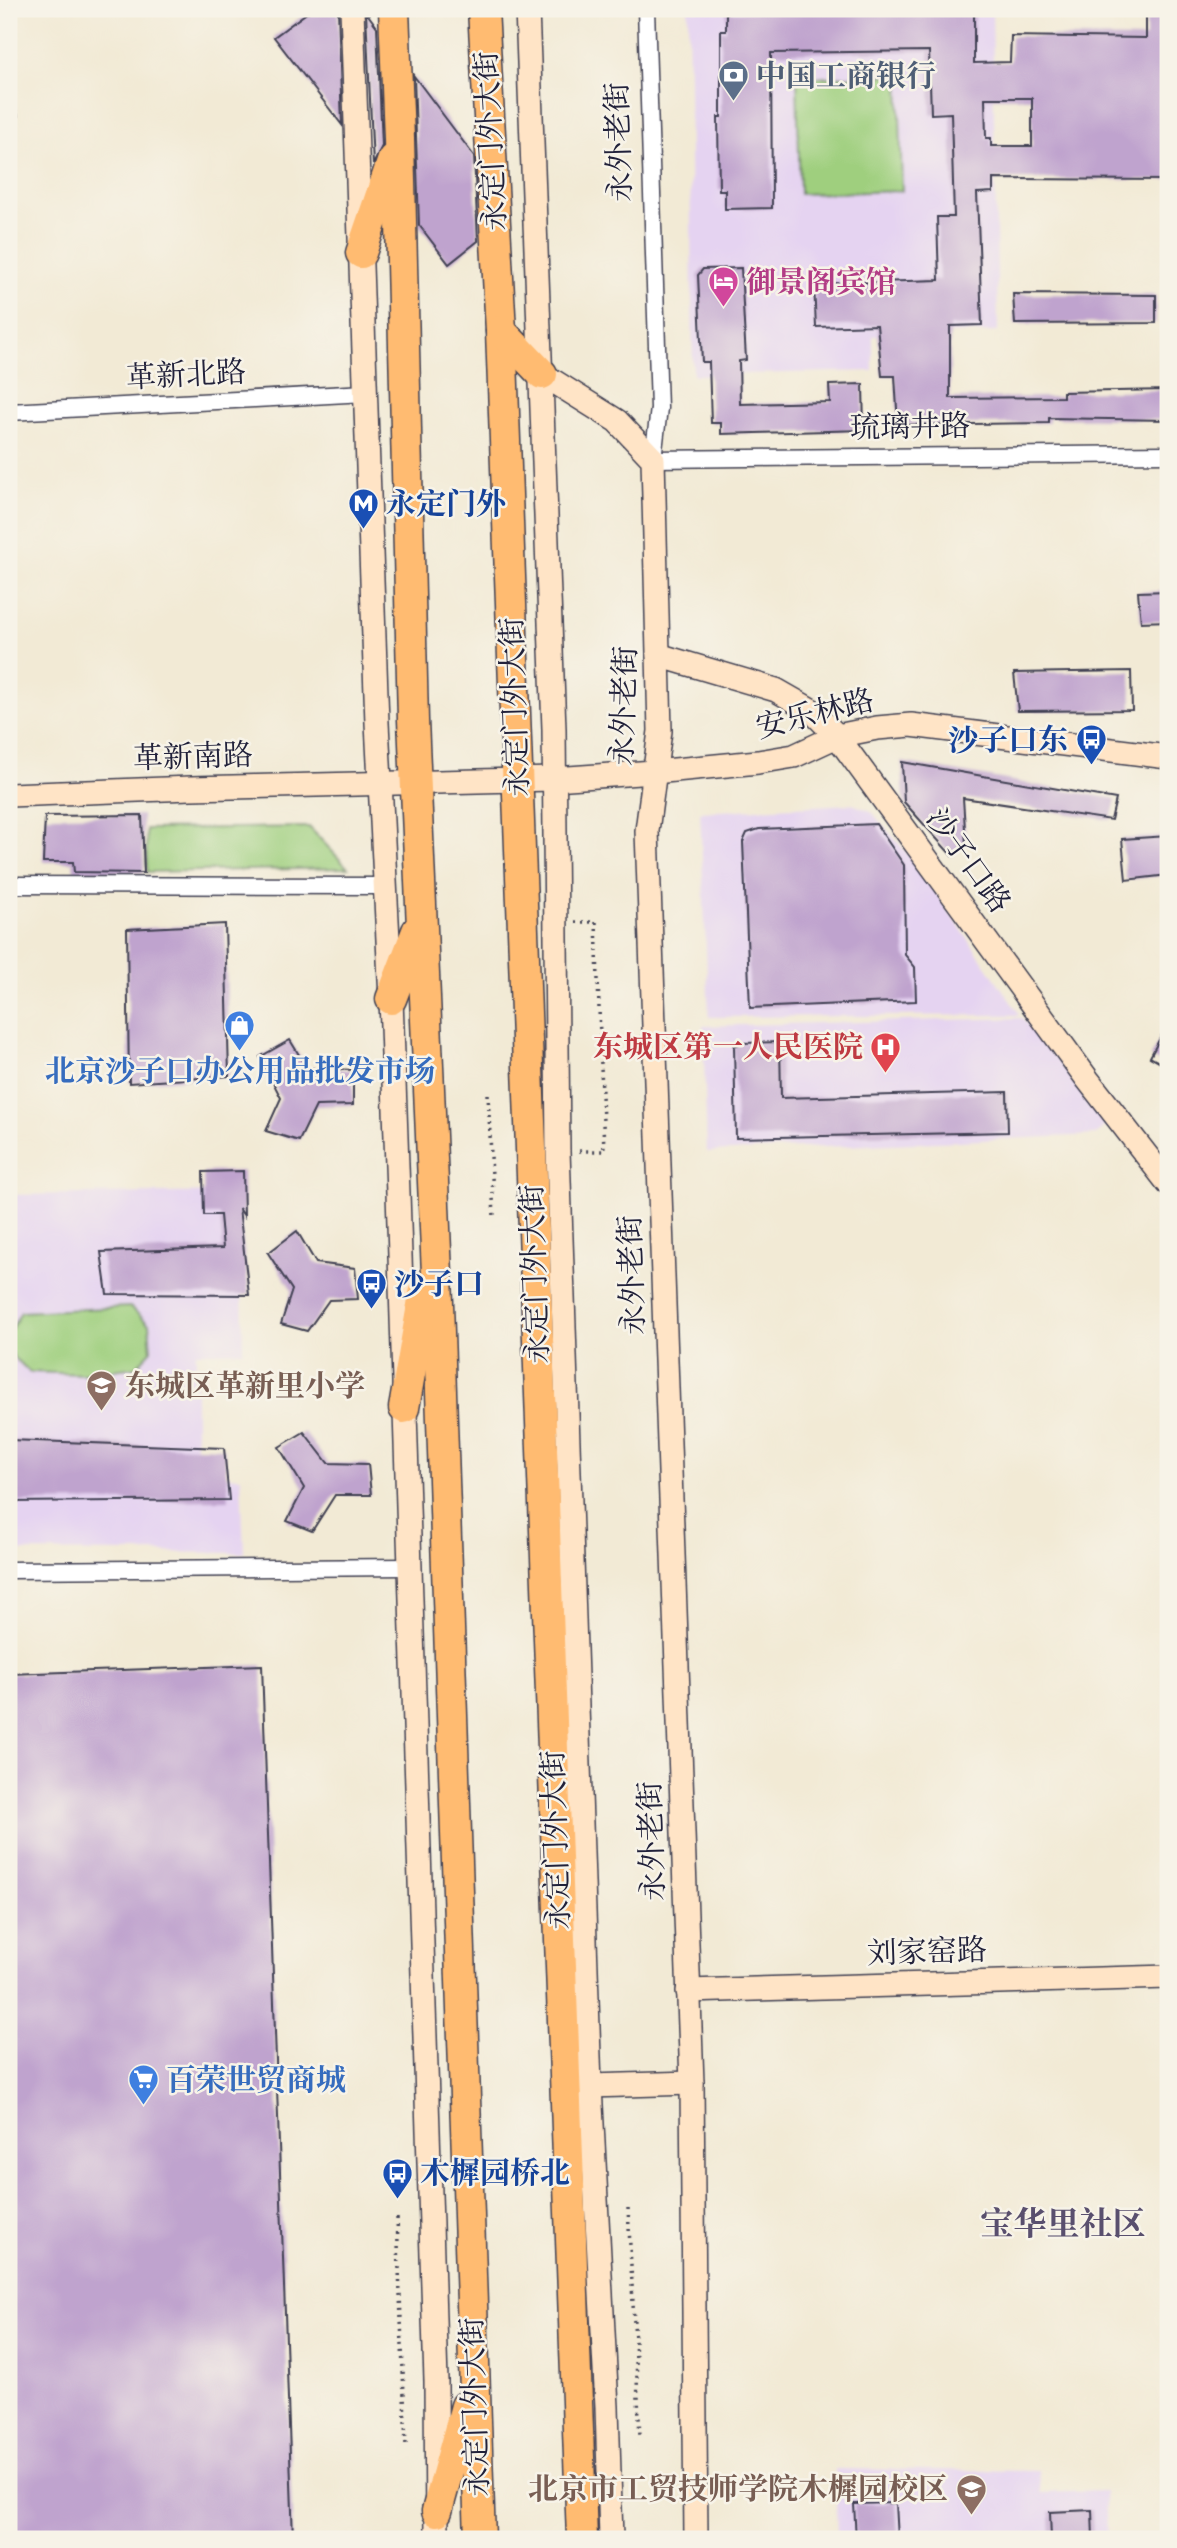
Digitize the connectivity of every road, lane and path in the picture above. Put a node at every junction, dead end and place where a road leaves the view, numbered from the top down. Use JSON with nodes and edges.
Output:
{"nodes":[{"id":1,"x":352,"y":9,"type":"edge"},
{"id":2,"x":394,"y":9,"type":"edge"},
{"id":3,"x":483,"y":9,"type":"edge"},
{"id":4,"x":527,"y":9,"type":"edge"},
{"id":5,"x":646,"y":9,"type":"edge"},
{"id":6,"x":9,"y":115,"type":"edge"},
{"id":7,"x":399,"y":139,"type":"junction"},
{"id":8,"x":9,"y":146,"type":"edge"},
{"id":9,"x":361,"y":253,"type":"junction"},
{"id":10,"x":501,"y":331,"type":"junction"},
{"id":11,"x":542,"y":374,"type":"junction"},
{"id":12,"x":366,"y":393,"type":"junction"},
{"id":13,"x":9,"y":412,"type":"edge"},
{"id":14,"x":1168,"y":454,"type":"edge"},
{"id":15,"x":653,"y":459,"type":"junction"},
{"id":16,"x":658,"y":655,"type":"junction"},
{"id":17,"x":837,"y":736,"type":"junction"},
{"id":18,"x":1168,"y":757,"type":"edge"},
{"id":19,"x":654,"y":772,"type":"junction"},
{"id":20,"x":554,"y":779,"type":"junction"},
{"id":21,"x":517,"y":780,"type":"junction"},
{"id":22,"x":379,"y":783,"type":"junction"},
{"id":23,"x":415,"y":783,"type":"junction"},
{"id":24,"x":9,"y":795,"type":"edge"},
{"id":25,"x":9,"y":885,"type":"edge"},
{"id":26,"x":385,"y":886,"type":"junction"},
{"id":27,"x":422,"y":917,"type":"junction"},
{"id":28,"x":596,"y":922,"type":"dead end"},
{"id":29,"x":391,"y":999,"type":"junction"},
{"id":30,"x":488,"y":1094,"type":"dead end"},
{"id":31,"x":604,"y":1150,"type":"dead end"},
{"id":32,"x":1168,"y":1184,"type":"edge"},
{"id":33,"x":494,"y":1217,"type":"dead end"},
{"id":34,"x":435,"y":1235,"type":"junction"},
{"id":35,"x":404,"y":1408,"type":"junction"},
{"id":36,"x":410,"y":1567,"type":"junction"},
{"id":37,"x":9,"y":1570,"type":"edge"},
{"id":38,"x":1168,"y":1977,"type":"edge"},
{"id":39,"x":688,"y":1991,"type":"junction"},
{"id":40,"x":692,"y":2083,"type":"junction"},
{"id":41,"x":590,"y":2086,"type":"junction"},
{"id":42,"x":628,"y":2208,"type":"dead end"},
{"id":43,"x":397,"y":2218,"type":"dead end"},
{"id":44,"x":474,"y":2379,"type":"junction"},
{"id":45,"x":640,"y":2436,"type":"dead end"},
{"id":46,"x":405,"y":2446,"type":"dead end"},
{"id":47,"x":437,"y":2525,"type":"edge"},
{"id":48,"x":480,"y":2539,"type":"edge"},
{"id":49,"x":582,"y":2539,"type":"edge"},
{"id":50,"x":611,"y":2539,"type":"edge"},
{"id":51,"x":696,"y":2539,"type":"edge"}],
"edges":[{"from":1,"to":9,"type":"street","name":"永定门外大街"},
{"from":2,"to":7,"type":"highway","name":"永定门外大街"},
{"from":3,"to":10,"type":"highway","name":"永定门外大街"},
{"from":4,"to":11,"type":"street","name":"永定门外大街"},
{"from":5,"to":15,"type":"street","name":"永外老街"},
{"from":6,"to":8,"type":"street"},
{"from":7,"to":9,"type":"highway"},
{"from":7,"to":23,"type":"highway","name":"永定门外大街"},
{"from":9,"to":12,"type":"street","name":"永定门外大街"},
{"from":10,"to":11,"type":"highway"},
{"from":10,"to":21,"type":"highway","name":"永定门外大街"},
{"from":11,"to":15,"type":"street"},
{"from":11,"to":20,"type":"street","name":"永定门外大街"},
{"from":12,"to":13,"type":"street","name":"革新北路"},
{"from":12,"to":22,"type":"street","name":"永定门外大街"},
{"from":14,"to":15,"type":"street","name":"琉璃井路"},
{"from":15,"to":16,"type":"street","name":"永外老街"},
{"from":16,"to":17,"type":"street","name":"沙子口路"},
{"from":16,"to":19,"type":"street","name":"永外老街"},
{"from":17,"to":18,"type":"street","name":"安乐林路"},
{"from":17,"to":19,"type":"street","name":"安乐林路"},
{"from":17,"to":32,"type":"street","name":"沙子口路"},
{"from":19,"to":20,"type":"street","name":"安乐林路"},
{"from":19,"to":39,"type":"street","name":"永外老街"},
{"from":20,"to":21,"type":"street","name":"安乐林路"},
{"from":20,"to":41,"type":"street","name":"永定门外大街"},
{"from":21,"to":23,"type":"street","name":"安乐林路"},
{"from":21,"to":49,"type":"highway","name":"永定门外大街"},
{"from":22,"to":23,"type":"street","name":"革新南路"},
{"from":22,"to":24,"type":"street","name":"革新南路"},
{"from":22,"to":26,"type":"street","name":"永定门外大街"},
{"from":23,"to":27,"type":"highway","name":"永定门外大街"},
{"from":25,"to":26,"type":"street"},
{"from":26,"to":29,"type":"street","name":"永定门外大街"},
{"from":27,"to":29,"type":"highway"},
{"from":27,"to":34,"type":"highway","name":"永定门外大街"},
{"from":28,"to":31,"type":"path"},
{"from":29,"to":35,"type":"street","name":"永定门外大街"},
{"from":30,"to":33,"type":"path"},
{"from":34,"to":35,"type":"highway"},
{"from":34,"to":44,"type":"highway","name":"永定门外大街"},
{"from":35,"to":36,"type":"street","name":"永定门外大街"},
{"from":36,"to":37,"type":"street"},
{"from":36,"to":47,"type":"street","name":"永定门外大街"},
{"from":38,"to":39,"type":"street","name":"刘家窑路"},
{"from":39,"to":40,"type":"street","name":"永外老街"},
{"from":40,"to":41,"type":"street"},
{"from":40,"to":51,"type":"street","name":"永外老街"},
{"from":41,"to":50,"type":"street","name":"永定门外大街"},
{"from":42,"to":45,"type":"path"},
{"from":43,"to":46,"type":"path"},
{"from":44,"to":47,"type":"highway"},
{"from":44,"to":48,"type":"highway","name":"永定门外大街"}]}
